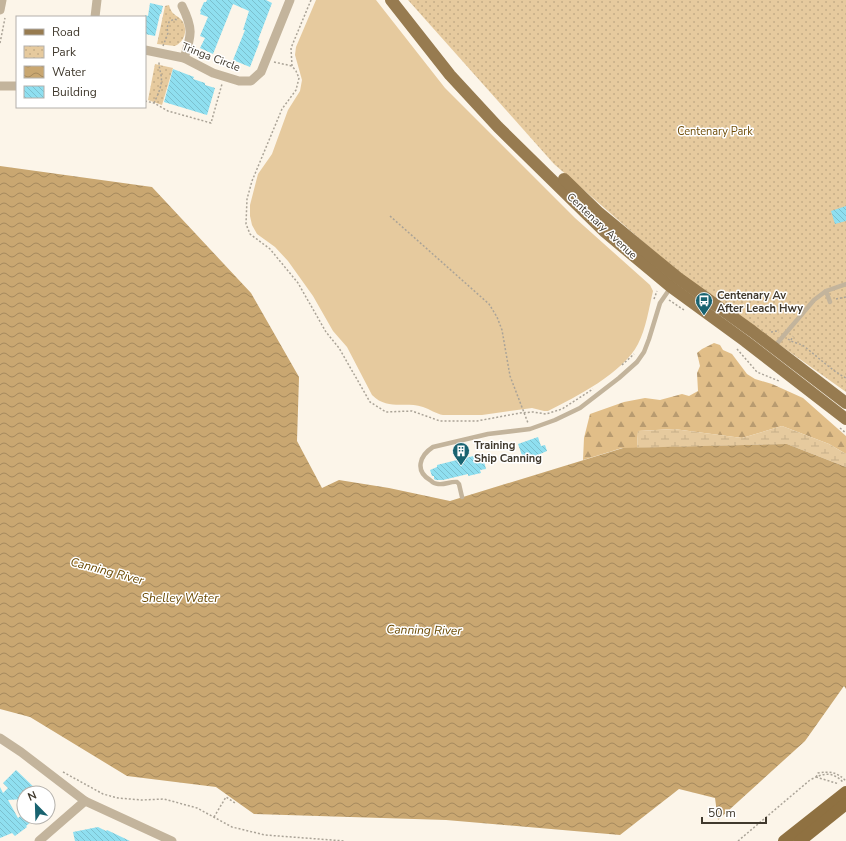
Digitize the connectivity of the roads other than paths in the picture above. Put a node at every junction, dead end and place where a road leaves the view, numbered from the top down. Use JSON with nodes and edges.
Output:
{"nodes":[{"id":1,"x":2,"y":0,"type":"edge"},
{"id":2,"x":98,"y":0,"type":"edge"},
{"id":3,"x":290,"y":0,"type":"edge"},
{"id":4,"x":390,"y":0,"type":"edge"},
{"id":5,"x":400,"y":0,"type":"edge"},
{"id":6,"x":182,"y":6,"type":"road end"},
{"id":7,"x":3,"y":12,"type":"edge"},
{"id":8,"x":95,"y":16,"type":"edge"},
{"id":9,"x":146,"y":50,"type":"edge"},
{"id":10,"x":184,"y":58,"type":"junction"},
{"id":11,"x":0,"y":86,"type":"edge"},
{"id":12,"x":16,"y":86,"type":"edge"},
{"id":13,"x":675,"y":283,"type":"junction"},
{"id":14,"x":846,"y":284,"type":"edge"},
{"id":15,"x":826,"y":291,"type":"junction"},
{"id":16,"x":830,"y":301,"type":"road end"},
{"id":17,"x":774,"y":348,"type":"junction"},
{"id":18,"x":846,"y":403,"type":"edge"},
{"id":19,"x":846,"y":419,"type":"edge"},
{"id":20,"x":462,"y":497,"type":"dead end"},
{"id":21,"x":0,"y":738,"type":"edge"},
{"id":22,"x":843,"y":788,"type":"edge"},
{"id":23,"x":85,"y":801,"type":"junction"},
{"id":24,"x":839,"y":805,"type":"edge"},
{"id":25,"x":39,"y":841,"type":"edge"},
{"id":26,"x":172,"y":841,"type":"edge"},
{"id":27,"x":784,"y":841,"type":"edge"},
{"id":28,"x":800,"y":841,"type":"edge"}],
"edges":[{"from":1,"to":7,"type":"street"},
{"from":2,"to":8,"type":"street"},
{"from":3,"to":10,"type":"street","name":"Tringa Circle"},
{"from":4,"to":13,"type":"main road","name":"Centenary Avenue"},
{"from":5,"to":13,"type":"main road","name":"Centenary Avenue"},
{"from":6,"to":10,"type":"street"},
{"from":9,"to":10,"type":"street","name":"Tringa Circle"},
{"from":11,"to":12,"type":"street"},
{"from":13,"to":17,"type":"main road","name":"Centenary Avenue"},
{"from":13,"to":19,"type":"main road","name":"Centenary Avenue"},
{"from":13,"to":20,"type":"lane"},
{"from":14,"to":15,"type":"lane"},
{"from":15,"to":16,"type":"lane"},
{"from":15,"to":17,"type":"lane"},
{"from":17,"to":18,"type":"main road","name":"Centenary Avenue"},
{"from":21,"to":23,"type":"street"},
{"from":22,"to":24,"type":"highway"},
{"from":23,"to":25,"type":"street"},
{"from":23,"to":26,"type":"street"},
{"from":24,"to":27,"type":"highway"},
{"from":24,"to":28,"type":"highway"}]}
